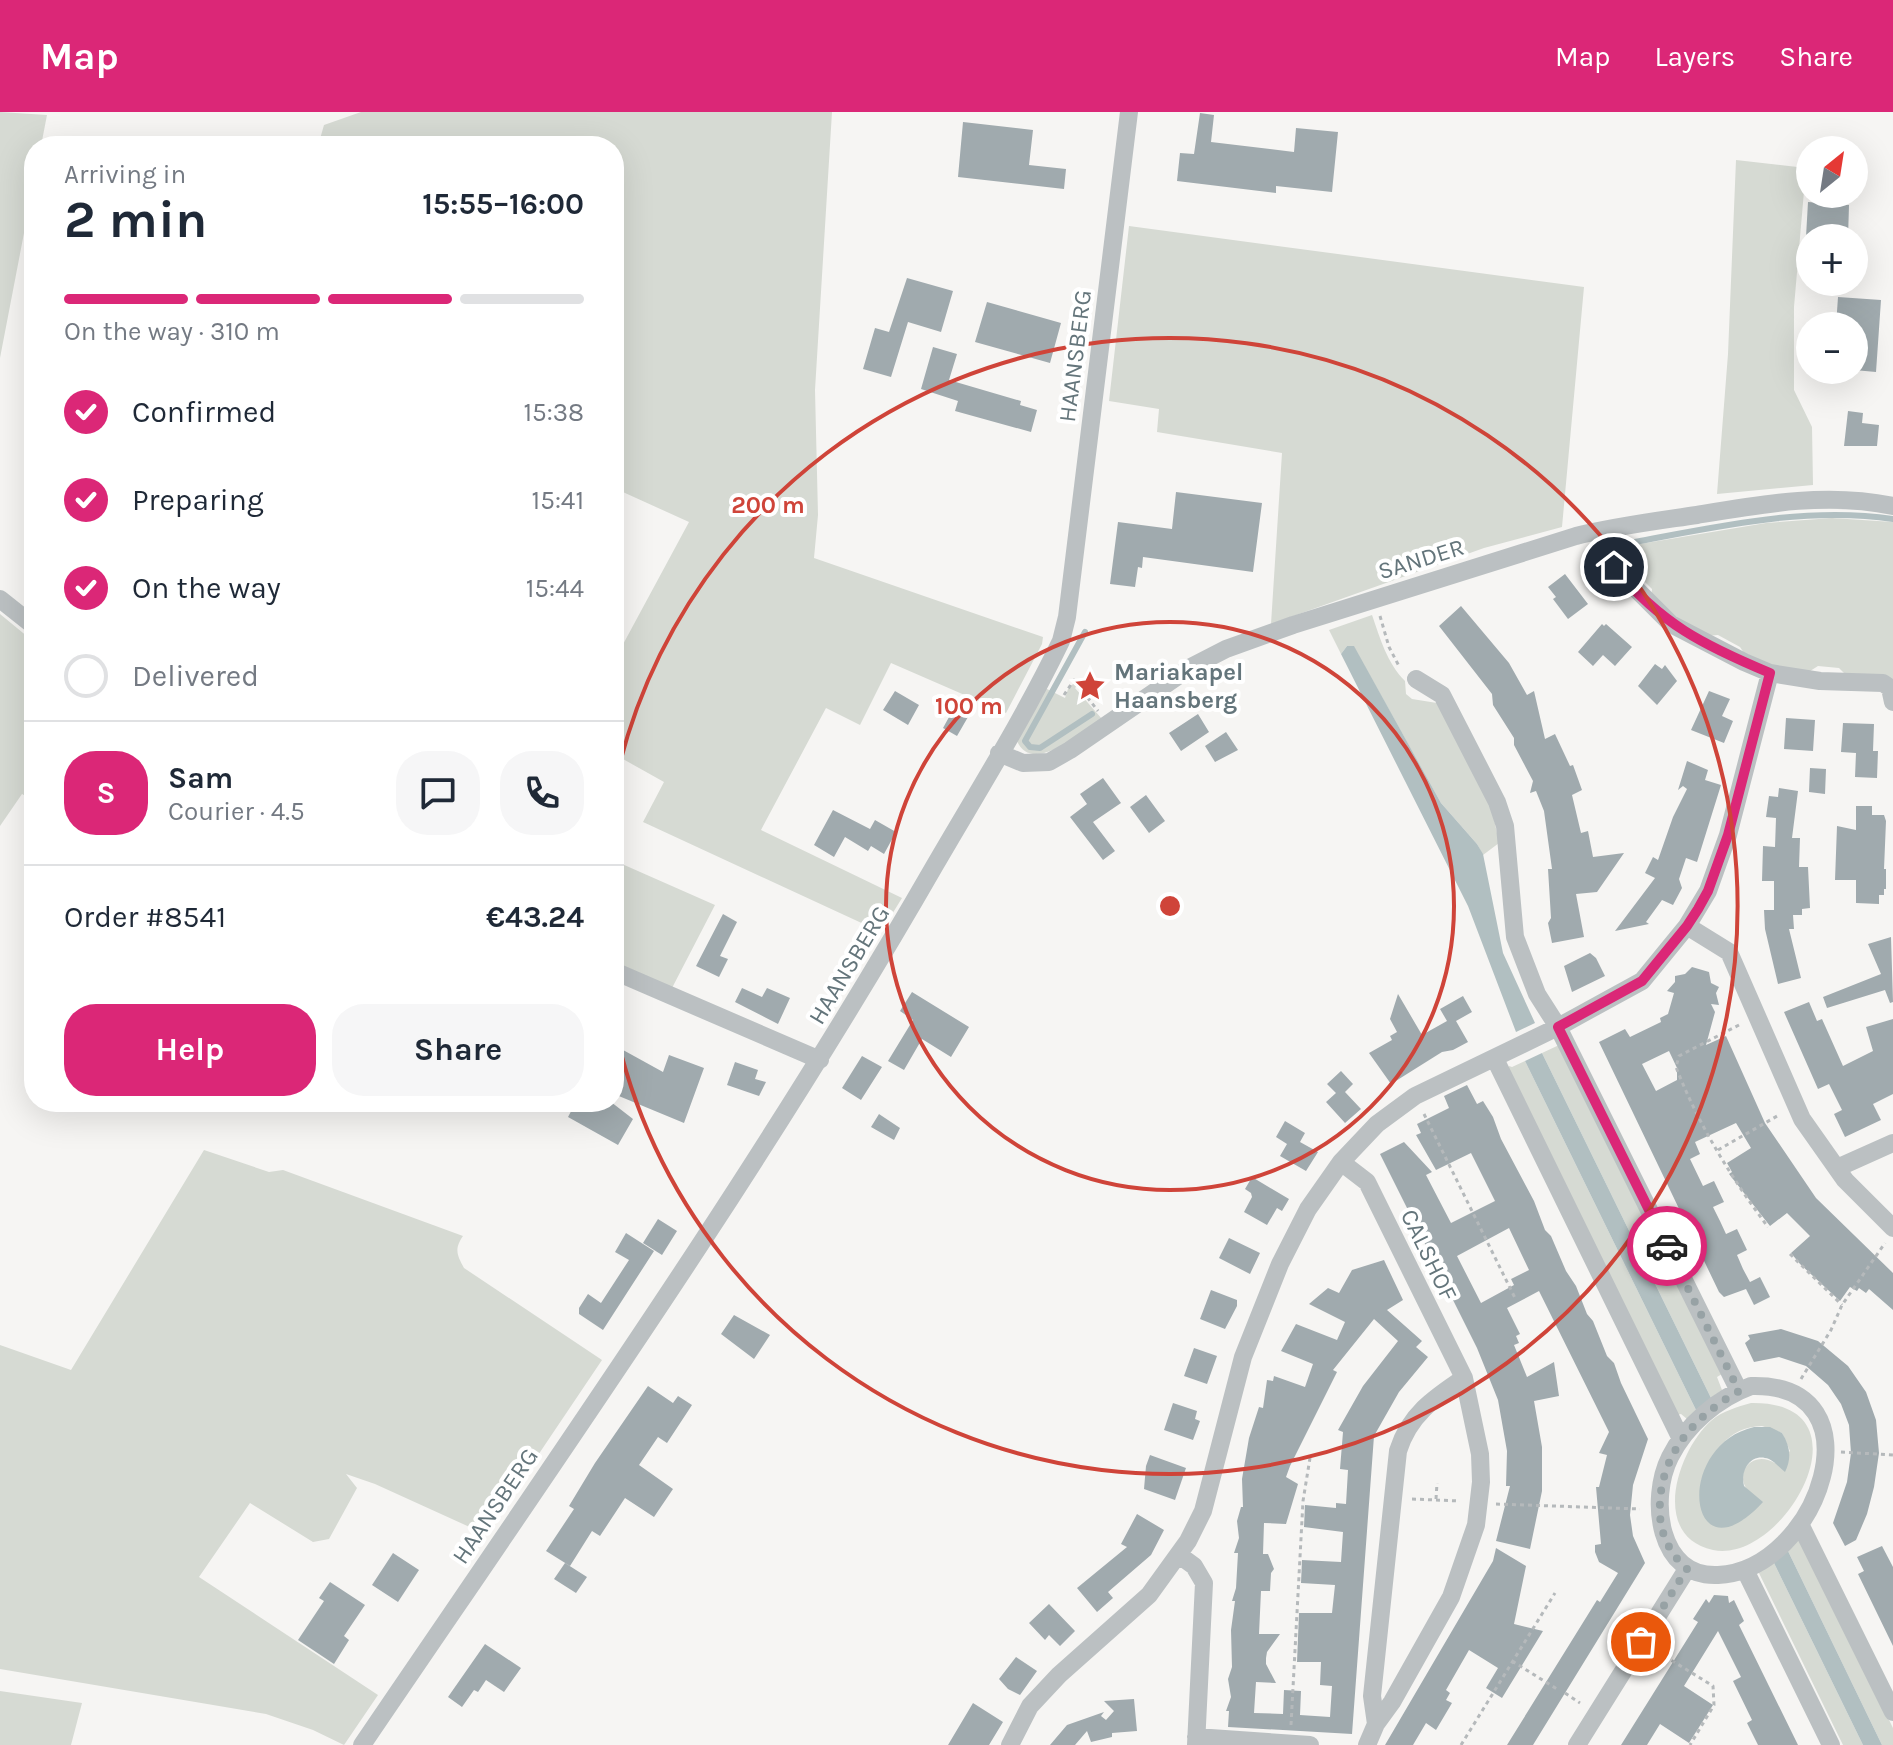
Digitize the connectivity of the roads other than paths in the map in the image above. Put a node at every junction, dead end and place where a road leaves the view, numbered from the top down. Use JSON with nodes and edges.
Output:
{"nodes":[{"id":1,"x":1129,"y":112,"type":"edge"},
{"id":2,"x":1893,"y":506,"type":"edge"},
{"id":3,"x":1614,"y":567,"type":"dead end"},
{"id":4,"x":0,"y":599,"type":"edge"},
{"id":5,"x":24,"y":618,"type":"edge"},
{"id":6,"x":1770,"y":673,"type":"junction"},
{"id":7,"x":1416,"y":679,"type":"road end"},
{"id":8,"x":1890,"y":693,"type":"edge"},
{"id":9,"x":999,"y":753,"type":"junction"},
{"id":10,"x":1687,"y":926,"type":"junction"},
{"id":11,"x":624,"y":975,"type":"edge"},
{"id":12,"x":1558,"y":1027,"type":"junction"},
{"id":13,"x":1495,"y":1059,"type":"junction"},
{"id":14,"x":820,"y":1060,"type":"junction"},
{"id":15,"x":1893,"y":1143,"type":"edge"},
{"id":16,"x":1341,"y":1162,"type":"junction"},
{"id":17,"x":1837,"y":1168,"type":"junction"},
{"id":18,"x":1890,"y":1227,"type":"edge"},
{"id":19,"x":1464,"y":1378,"type":"junction"},
{"id":20,"x":1739,"y":1391,"type":"junction"},
{"id":21,"x":1681,"y":1439,"type":"junction"},
{"id":22,"x":1801,"y":1526,"type":"junction"},
{"id":23,"x":1179,"y":1555,"type":"junction"},
{"id":24,"x":1687,"y":1569,"type":"junction"},
{"id":25,"x":1745,"y":1570,"type":"junction"},
{"id":26,"x":1893,"y":1712,"type":"edge"},
{"id":27,"x":1376,"y":1724,"type":"junction"},
{"id":28,"x":1196,"y":1741,"type":"edge"},
{"id":29,"x":362,"y":1745,"type":"edge"},
{"id":30,"x":1010,"y":1745,"type":"edge"},
{"id":31,"x":1310,"y":1745,"type":"edge"},
{"id":32,"x":1367,"y":1745,"type":"edge"},
{"id":33,"x":1577,"y":1745,"type":"edge"},
{"id":34,"x":1831,"y":1745,"type":"edge"}],
"edges":[{"from":1,"to":9,"type":"street","name":"HAANSBERG"},
{"from":2,"to":9,"type":"street","name":"SANDER"},
{"from":3,"to":6,"type":"street"},
{"from":4,"to":5,"type":"street"},
{"from":6,"to":8,"type":"street"},
{"from":6,"to":10,"type":"street"},
{"from":7,"to":12,"type":"street"},
{"from":9,"to":14,"type":"street","name":"HAANSBERG"},
{"from":10,"to":12,"type":"street"},
{"from":10,"to":17,"type":"street"},
{"from":11,"to":14,"type":"street"},
{"from":12,"to":13,"type":"street"},
{"from":12,"to":20,"type":"street"},
{"from":13,"to":16,"type":"street"},
{"from":13,"to":21,"type":"street"},
{"from":14,"to":29,"type":"street","name":"HAANSBERG"},
{"from":15,"to":17,"type":"street"},
{"from":16,"to":19,"type":"street","name":"CALSHOF"},
{"from":16,"to":23,"type":"street"},
{"from":17,"to":18,"type":"street"},
{"from":19,"to":27,"type":"street","name":"CALSHOF"},
{"from":19,"to":27,"type":"street","name":"CALSHOF"},
{"from":20,"to":21,"type":"street"},
{"from":20,"to":22,"type":"street"},
{"from":21,"to":24,"type":"street"},
{"from":22,"to":25,"type":"street"},
{"from":22,"to":26,"type":"street"},
{"from":23,"to":28,"type":"street"},
{"from":23,"to":30,"type":"street"},
{"from":24,"to":25,"type":"street"},
{"from":24,"to":33,"type":"street"},
{"from":25,"to":34,"type":"street"},
{"from":27,"to":32,"type":"street","name":"CALSHOF"},
{"from":28,"to":31,"type":"street"}]}
